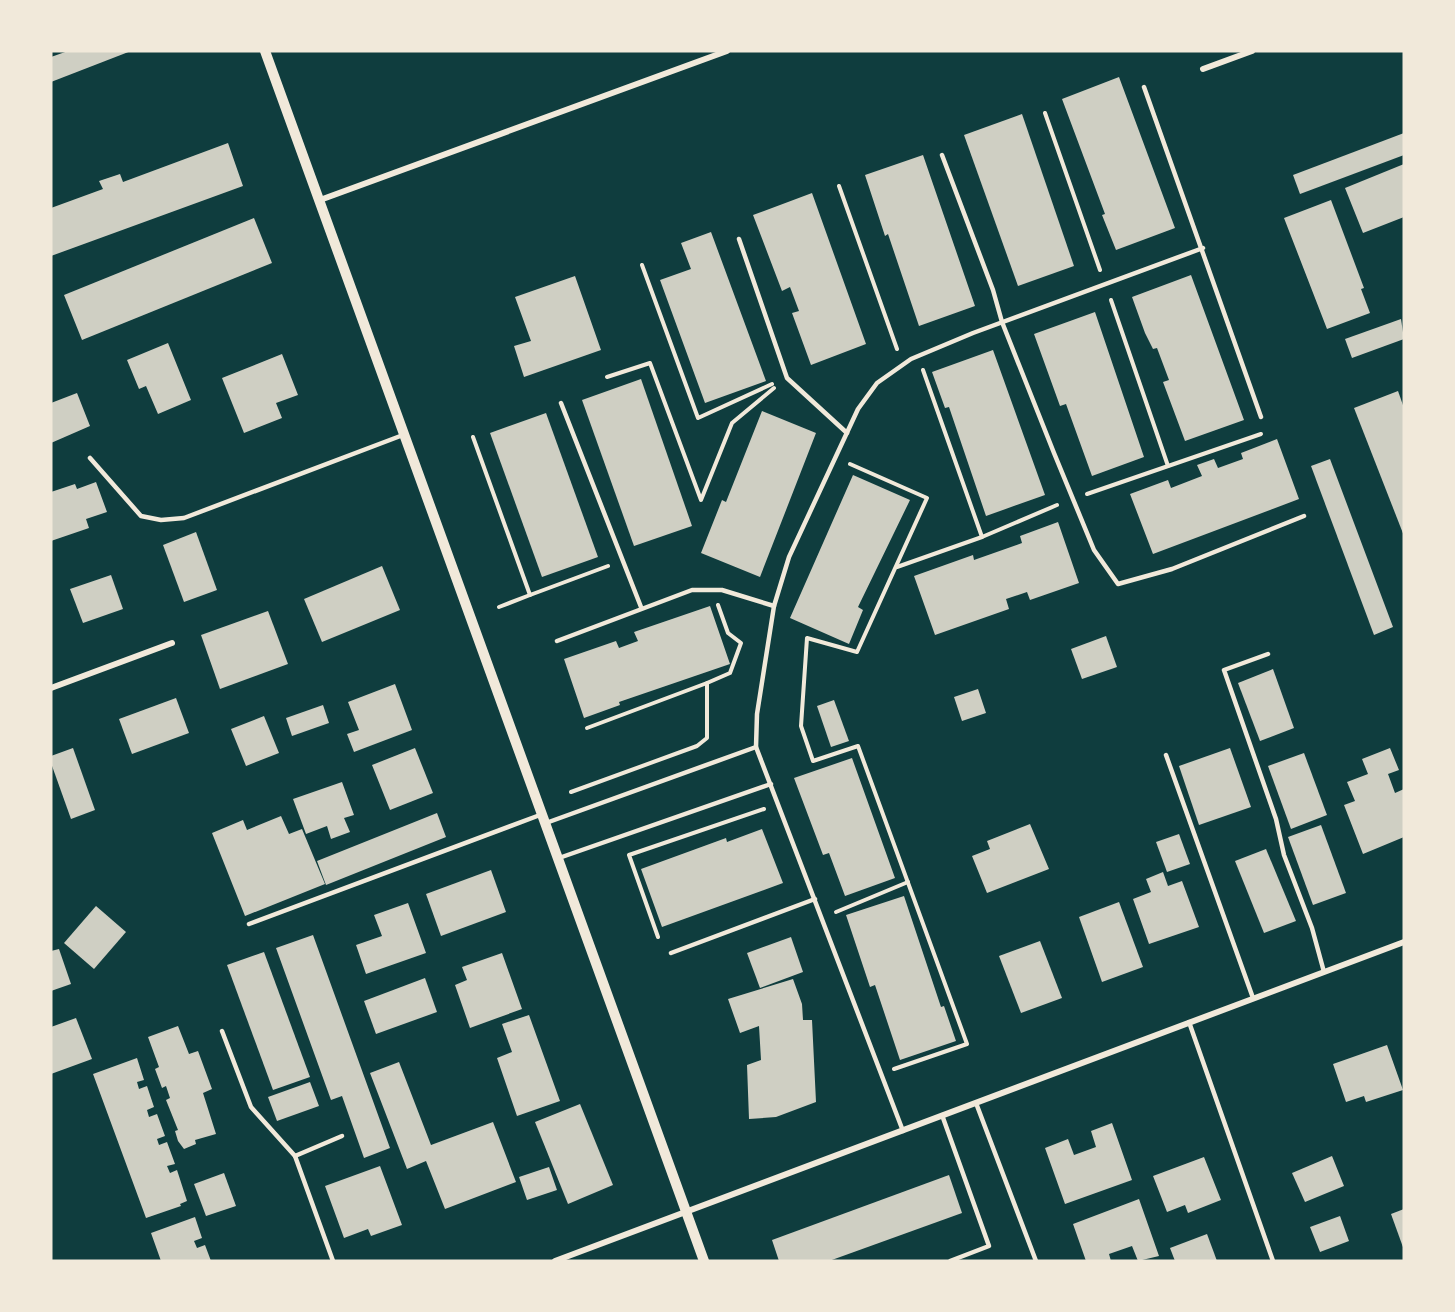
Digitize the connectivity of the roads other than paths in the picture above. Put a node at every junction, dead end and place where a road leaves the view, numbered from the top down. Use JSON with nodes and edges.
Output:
{"nodes":[{"id":1,"x":265,"y":51,"type":"edge"},
{"id":2,"x":728,"y":51,"type":"edge"},
{"id":3,"x":1252,"y":51,"type":"edge"},
{"id":4,"x":1203,"y":69,"type":"dead end"},
{"id":5,"x":1144,"y":87,"type":"dead end"},
{"id":6,"x":942,"y":155,"type":"dead end"},
{"id":7,"x":320,"y":200,"type":"junction"},
{"id":8,"x":739,"y":239,"type":"dead end"},
{"id":9,"x":1203,"y":248,"type":"junction"},
{"id":10,"x":1002,"y":322,"type":"junction"},
{"id":11,"x":561,"y":403,"type":"dead end"},
{"id":12,"x":1261,"y":417,"type":"dead end"},
{"id":13,"x":847,"y":433,"type":"junction"},
{"id":14,"x":405,"y":434,"type":"junction"},
{"id":15,"x":90,"y":458,"type":"dead end"},
{"id":16,"x":1304,"y":516,"type":"dead end"},
{"id":17,"x":774,"y":606,"type":"junction"},
{"id":18,"x":641,"y":608,"type":"junction"},
{"id":19,"x":557,"y":641,"type":"dead end"},
{"id":20,"x":172,"y":643,"type":"dead end"},
{"id":21,"x":1268,"y":654,"type":"dead end"},
{"id":22,"x":51,"y":688,"type":"edge"},
{"id":23,"x":756,"y":747,"type":"junction"},
{"id":24,"x":1166,"y":755,"type":"dead end"},
{"id":25,"x":771,"y":784,"type":"junction"},
{"id":26,"x":544,"y":818,"type":"junction"},
{"id":27,"x":558,"y":858,"type":"junction"},
{"id":28,"x":815,"y":899,"type":"junction"},
{"id":29,"x":249,"y":924,"type":"dead end"},
{"id":30,"x":1404,"y":942,"type":"edge"},
{"id":31,"x":671,"y":953,"type":"dead end"},
{"id":32,"x":1324,"y":972,"type":"junction"},
{"id":33,"x":1253,"y":998,"type":"junction"},
{"id":34,"x":1189,"y":1022,"type":"junction"},
{"id":35,"x":222,"y":1032,"type":"dead end"},
{"id":36,"x":976,"y":1103,"type":"junction"},
{"id":37,"x":942,"y":1115,"type":"junction"},
{"id":38,"x":903,"y":1131,"type":"junction"},
{"id":39,"x":342,"y":1136,"type":"dead end"},
{"id":40,"x":295,"y":1156,"type":"junction"},
{"id":41,"x":686,"y":1212,"type":"junction"},
{"id":42,"x":333,"y":1261,"type":"edge"},
{"id":43,"x":555,"y":1261,"type":"edge"},
{"id":44,"x":704,"y":1261,"type":"edge"},
{"id":45,"x":950,"y":1261,"type":"edge"},
{"id":46,"x":1036,"y":1261,"type":"edge"},
{"id":47,"x":1273,"y":1261,"type":"edge"}],
"edges":[{"from":1,"to":7,"type":"street"},
{"from":2,"to":7,"type":"street"},
{"from":3,"to":4,"type":"street"},
{"from":5,"to":9,"type":"lane"},
{"from":6,"to":10,"type":"lane"},
{"from":7,"to":14,"type":"street"},
{"from":8,"to":13,"type":"lane"},
{"from":9,"to":10,"type":"lane"},
{"from":9,"to":12,"type":"lane"},
{"from":10,"to":13,"type":"lane"},
{"from":10,"to":16,"type":"lane"},
{"from":11,"to":18,"type":"lane"},
{"from":13,"to":17,"type":"lane"},
{"from":14,"to":15,"type":"lane"},
{"from":14,"to":26,"type":"street"},
{"from":17,"to":18,"type":"lane"},
{"from":17,"to":23,"type":"lane"},
{"from":18,"to":19,"type":"lane"},
{"from":20,"to":22,"type":"street"},
{"from":21,"to":32,"type":"lane"},
{"from":23,"to":25,"type":"lane"},
{"from":23,"to":26,"type":"lane"},
{"from":24,"to":33,"type":"lane"},
{"from":25,"to":27,"type":"lane"},
{"from":25,"to":28,"type":"lane"},
{"from":26,"to":27,"type":"street"},
{"from":26,"to":29,"type":"lane"},
{"from":27,"to":41,"type":"street"},
{"from":28,"to":31,"type":"lane"},
{"from":28,"to":38,"type":"lane"},
{"from":30,"to":32,"type":"street"},
{"from":32,"to":33,"type":"street"},
{"from":33,"to":34,"type":"street"},
{"from":34,"to":36,"type":"street"},
{"from":34,"to":47,"type":"lane"},
{"from":35,"to":40,"type":"lane"},
{"from":36,"to":37,"type":"street"},
{"from":36,"to":46,"type":"lane"},
{"from":37,"to":38,"type":"street"},
{"from":37,"to":45,"type":"lane"},
{"from":38,"to":41,"type":"street"},
{"from":39,"to":40,"type":"lane"},
{"from":40,"to":42,"type":"lane"},
{"from":41,"to":43,"type":"street"},
{"from":41,"to":44,"type":"street"}]}
